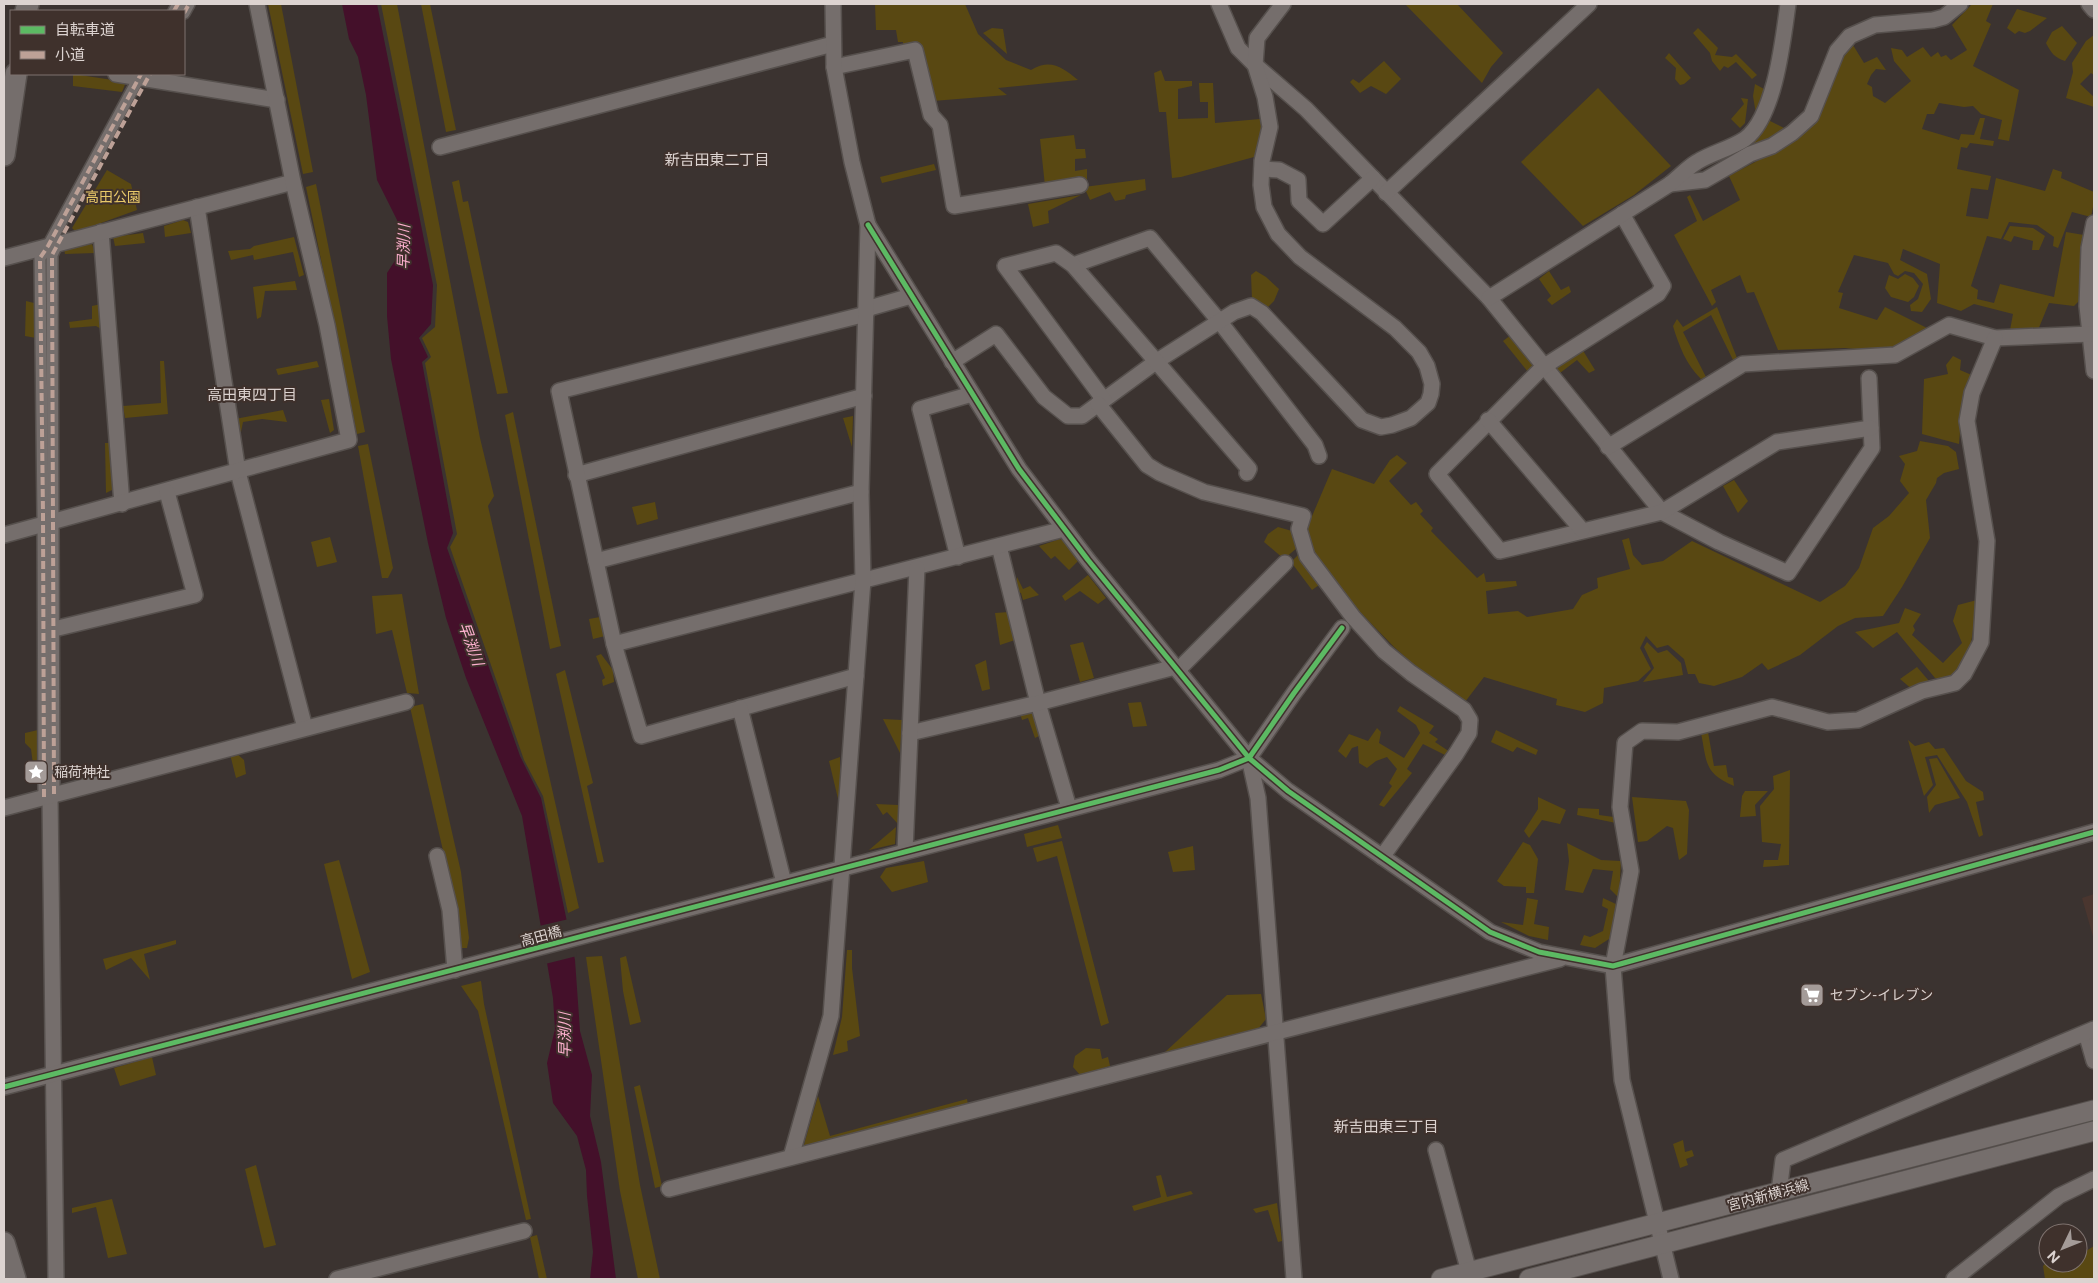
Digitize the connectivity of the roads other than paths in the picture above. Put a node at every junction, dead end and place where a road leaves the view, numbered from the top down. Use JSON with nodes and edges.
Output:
{"nodes":[{"id":1,"x":258,"y":4,"type":"edge"},
{"id":2,"x":833,"y":4,"type":"edge"},
{"id":3,"x":1219,"y":4,"type":"edge"},
{"id":4,"x":1283,"y":4,"type":"edge"},
{"id":5,"x":1589,"y":4,"type":"edge"},
{"id":6,"x":1788,"y":4,"type":"edge"},
{"id":7,"x":1960,"y":4,"type":"edge"},
{"id":8,"x":2089,"y":4,"type":"edge"},
{"id":9,"x":2094,"y":10,"type":"edge"},
{"id":10,"x":834,"y":44,"type":"junction"},
{"id":11,"x":1255,"y":65,"type":"junction"},
{"id":12,"x":834,"y":67,"type":"junction"},
{"id":13,"x":130,"y":75,"type":"edge"},
{"id":14,"x":144,"y":76,"type":"edge"},
{"id":15,"x":11,"y":84,"type":"edge"},
{"id":16,"x":277,"y":100,"type":"junction"},
{"id":17,"x":440,"y":147,"type":"dead end"},
{"id":18,"x":4,"y":155,"type":"edge"},
{"id":19,"x":1262,"y":169,"type":"junction"},
{"id":20,"x":1373,"y":178,"type":"junction"},
{"id":21,"x":293,"y":182,"type":"junction"},
{"id":22,"x":1670,"y":184,"type":"junction"},
{"id":23,"x":1080,"y":185,"type":"dead end"},
{"id":24,"x":1386,"y":193,"type":"junction"},
{"id":25,"x":196,"y":207,"type":"junction"},
{"id":26,"x":1622,"y":214,"type":"junction"},
{"id":27,"x":2094,"y":223,"type":"edge"},
{"id":28,"x":868,"y":225,"type":"junction"},
{"id":29,"x":101,"y":232,"type":"junction"},
{"id":30,"x":53,"y":245,"type":"junction"},
{"id":31,"x":4,"y":258,"type":"edge"},
{"id":32,"x":1073,"y":265,"type":"junction"},
{"id":33,"x":911,"y":296,"type":"junction"},
{"id":34,"x":1489,"y":298,"type":"junction"},
{"id":35,"x":866,"y":312,"type":"junction"},
{"id":36,"x":1220,"y":322,"type":"junction"},
{"id":37,"x":2091,"y":334,"type":"junction"},
{"id":38,"x":1995,"y":338,"type":"junction"},
{"id":39,"x":952,"y":362,"type":"junction"},
{"id":40,"x":1157,"y":362,"type":"junction"},
{"id":41,"x":1542,"y":367,"type":"junction"},
{"id":42,"x":2094,"y":371,"type":"edge"},
{"id":43,"x":1869,"y":378,"type":"dead end"},
{"id":44,"x":972,"y":394,"type":"junction"},
{"id":45,"x":864,"y":396,"type":"junction"},
{"id":46,"x":1101,"y":402,"type":"junction"},
{"id":47,"x":1488,"y":420,"type":"junction"},
{"id":48,"x":1871,"y":428,"type":"junction"},
{"id":49,"x":1608,"y":447,"type":"junction"},
{"id":50,"x":1319,"y":456,"type":"dead end"},
{"id":51,"x":238,"y":472,"type":"junction"},
{"id":52,"x":1247,"y":473,"type":"dead end"},
{"id":53,"x":576,"y":475,"type":"junction"},
{"id":54,"x":166,"y":492,"type":"junction"},
{"id":55,"x":862,"y":492,"type":"junction"},
{"id":56,"x":122,"y":504,"type":"junction"},
{"id":57,"x":1662,"y":512,"type":"junction"},
{"id":58,"x":48,"y":523,"type":"junction"},
{"id":59,"x":1064,"y":529,"type":"junction"},
{"id":60,"x":1582,"y":530,"type":"junction"},
{"id":61,"x":4,"y":535,"type":"edge"},
{"id":62,"x":998,"y":546,"type":"junction"},
{"id":63,"x":958,"y":557,"type":"junction"},
{"id":64,"x":596,"y":561,"type":"junction"},
{"id":65,"x":1285,"y":563,"type":"dead end"},
{"id":66,"x":917,"y":568,"type":"junction"},
{"id":67,"x":863,"y":580,"type":"junction"},
{"id":68,"x":1342,"y":628,"type":"dead end"},
{"id":69,"x":54,"y":630,"type":"junction"},
{"id":70,"x":614,"y":644,"type":"junction"},
{"id":71,"x":1176,"y":668,"type":"junction"},
{"id":72,"x":856,"y":676,"type":"junction"},
{"id":73,"x":406,"y":702,"type":"dead end"},
{"id":74,"x":1038,"y":703,"type":"junction"},
{"id":75,"x":740,"y":708,"type":"junction"},
{"id":76,"x":305,"y":728,"type":"junction"},
{"id":77,"x":910,"y":733,"type":"junction"},
{"id":78,"x":1249,"y":758,"type":"junction"},
{"id":79,"x":50,"y":796,"type":"junction"},
{"id":80,"x":4,"y":808,"type":"edge"},
{"id":81,"x":1069,"y":808,"type":"junction"},
{"id":82,"x":2094,"y":832,"type":"edge"},
{"id":83,"x":905,"y":851,"type":"junction"},
{"id":84,"x":438,"y":856,"type":"dead end"},
{"id":85,"x":1382,"y":857,"type":"junction"},
{"id":86,"x":842,"y":867,"type":"junction"},
{"id":87,"x":784,"y":883,"type":"junction"},
{"id":88,"x":1564,"y":958,"type":"junction"},
{"id":89,"x":1613,"y":966,"type":"junction"},
{"id":90,"x":455,"y":970,"type":"junction"},
{"id":91,"x":2090,"y":1031,"type":"edge"},
{"id":92,"x":1274,"y":1033,"type":"junction"},
{"id":93,"x":2094,"y":1060,"type":"edge"},
{"id":94,"x":54,"y":1075,"type":"junction"},
{"id":95,"x":4,"y":1087,"type":"edge"},
{"id":96,"x":2094,"y":1110,"type":"edge"},
{"id":97,"x":2094,"y":1131,"type":"edge"},
{"id":98,"x":1436,"y":1150,"type":"dead end"},
{"id":99,"x":791,"y":1157,"type":"junction"},
{"id":100,"x":2094,"y":1179,"type":"edge"},
{"id":101,"x":669,"y":1189,"type":"dead end"},
{"id":102,"x":1779,"y":1192,"type":"junction"},
{"id":103,"x":1657,"y":1224,"type":"junction"},
{"id":104,"x":524,"y":1230,"type":"dead end"},
{"id":105,"x":4,"y":1242,"type":"edge"},
{"id":106,"x":1662,"y":1244,"type":"junction"},
{"id":107,"x":1469,"y":1272,"type":"junction"},
{"id":108,"x":15,"y":1279,"type":"edge"},
{"id":109,"x":56,"y":1279,"type":"edge"},
{"id":110,"x":337,"y":1279,"type":"edge"},
{"id":111,"x":1294,"y":1279,"type":"edge"},
{"id":112,"x":1441,"y":1279,"type":"edge"},
{"id":113,"x":1529,"y":1279,"type":"edge"},
{"id":114,"x":1671,"y":1279,"type":"edge"},
{"id":115,"x":1954,"y":1279,"type":"edge"}],
"edges":[{"from":1,"to":16,"type":"street"},
{"from":2,"to":10,"type":"street"},
{"from":3,"to":11,"type":"street"},
{"from":4,"to":11,"type":"street"},
{"from":5,"to":24,"type":"street"},
{"from":6,"to":22,"type":"street"},
{"from":7,"to":22,"type":"street"},
{"from":8,"to":9,"type":"street"},
{"from":10,"to":12,"type":"street"},
{"from":10,"to":17,"type":"street"},
{"from":11,"to":19,"type":"street"},
{"from":11,"to":20,"type":"street"},
{"from":12,"to":23,"type":"street"},
{"from":12,"to":28,"type":"street"},
{"from":13,"to":14,"type":"street"},
{"from":14,"to":16,"type":"street"},
{"from":14,"to":30,"type":"street"},
{"from":15,"to":18,"type":"main road"},
{"from":16,"to":21,"type":"street"},
{"from":19,"to":20,"type":"street"},
{"from":19,"to":36,"type":"street"},
{"from":20,"to":24,"type":"street"},
{"from":21,"to":25,"type":"street"},
{"from":21,"to":51,"type":"street"},
{"from":22,"to":26,"type":"street"},
{"from":24,"to":34,"type":"street"},
{"from":25,"to":29,"type":"street"},
{"from":25,"to":51,"type":"street"},
{"from":26,"to":34,"type":"street"},
{"from":26,"to":41,"type":"street"},
{"from":27,"to":37,"type":"street"},
{"from":28,"to":33,"type":"street"},
{"from":28,"to":35,"type":"street"},
{"from":29,"to":30,"type":"street"},
{"from":29,"to":56,"type":"street"},
{"from":30,"to":31,"type":"street"},
{"from":30,"to":58,"type":"street"},
{"from":32,"to":36,"type":"street"},
{"from":32,"to":40,"type":"street"},
{"from":32,"to":46,"type":"street"},
{"from":33,"to":35,"type":"street"},
{"from":33,"to":39,"type":"street"},
{"from":34,"to":41,"type":"street"},
{"from":35,"to":45,"type":"street"},
{"from":35,"to":53,"type":"street"},
{"from":36,"to":40,"type":"street"},
{"from":36,"to":50,"type":"street"},
{"from":37,"to":38,"type":"street"},
{"from":37,"to":42,"type":"street"},
{"from":38,"to":49,"type":"street"},
{"from":38,"to":89,"type":"street"},
{"from":39,"to":44,"type":"street"},
{"from":39,"to":46,"type":"street"},
{"from":40,"to":46,"type":"street"},
{"from":40,"to":52,"type":"street"},
{"from":41,"to":47,"type":"street"},
{"from":41,"to":49,"type":"street"},
{"from":43,"to":48,"type":"street"},
{"from":44,"to":59,"type":"street"},
{"from":44,"to":63,"type":"street"},
{"from":45,"to":53,"type":"street"},
{"from":45,"to":55,"type":"street"},
{"from":46,"to":85,"type":"street"},
{"from":47,"to":60,"type":"street"},
{"from":47,"to":60,"type":"street"},
{"from":48,"to":57,"type":"street"},
{"from":48,"to":57,"type":"street"},
{"from":49,"to":57,"type":"street"},
{"from":51,"to":54,"type":"street"},
{"from":51,"to":76,"type":"street"},
{"from":53,"to":64,"type":"street"},
{"from":54,"to":56,"type":"street"},
{"from":54,"to":69,"type":"street"},
{"from":55,"to":64,"type":"street"},
{"from":55,"to":67,"type":"street"},
{"from":56,"to":58,"type":"street"},
{"from":57,"to":60,"type":"street"},
{"from":58,"to":61,"type":"street"},
{"from":58,"to":69,"type":"street"},
{"from":58,"to":79,"type":"street"},
{"from":59,"to":62,"type":"street"},
{"from":59,"to":71,"type":"street"},
{"from":62,"to":63,"type":"street"},
{"from":62,"to":74,"type":"street"},
{"from":63,"to":66,"type":"street"},
{"from":64,"to":70,"type":"street"},
{"from":65,"to":71,"type":"street"},
{"from":66,"to":67,"type":"street"},
{"from":66,"to":77,"type":"street"},
{"from":67,"to":70,"type":"street"},
{"from":67,"to":72,"type":"street"},
{"from":68,"to":78,"type":"street"},
{"from":69,"to":79,"type":"street"},
{"from":70,"to":75,"type":"street"},
{"from":71,"to":74,"type":"street"},
{"from":71,"to":78,"type":"street"},
{"from":72,"to":75,"type":"street"},
{"from":72,"to":86,"type":"street"},
{"from":73,"to":76,"type":"street"},
{"from":74,"to":77,"type":"street"},
{"from":74,"to":81,"type":"street"},
{"from":75,"to":87,"type":"street"},
{"from":76,"to":79,"type":"street"},
{"from":77,"to":83,"type":"street"},
{"from":78,"to":81,"type":"street","name":"高田橋"},
{"from":78,"to":85,"type":"street"},
{"from":78,"to":92,"type":"street"},
{"from":79,"to":80,"type":"street"},
{"from":79,"to":94,"type":"street"},
{"from":81,"to":83,"type":"street","name":"高田橋"},
{"from":82,"to":89,"type":"street"},
{"from":83,"to":86,"type":"street","name":"高田橋"},
{"from":84,"to":90,"type":"street"},
{"from":85,"to":88,"type":"street"},
{"from":86,"to":87,"type":"street","name":"高田橋"},
{"from":86,"to":99,"type":"street"},
{"from":87,"to":90,"type":"street","name":"高田橋"},
{"from":88,"to":89,"type":"street"},
{"from":88,"to":92,"type":"street"},
{"from":89,"to":103,"type":"street"},
{"from":90,"to":94,"type":"street","name":"高田橋"},
{"from":91,"to":93,"type":"street"},
{"from":91,"to":102,"type":"street"},
{"from":92,"to":99,"type":"street"},
{"from":92,"to":111,"type":"street"},
{"from":94,"to":95,"type":"street","name":"高田橋"},
{"from":94,"to":109,"type":"street"},
{"from":96,"to":102,"type":"street","name":"宮内新横浜線"},
{"from":97,"to":106,"type":"street","name":"宮内新横浜線"},
{"from":98,"to":107,"type":"street"},
{"from":99,"to":101,"type":"street"},
{"from":100,"to":115,"type":"street"},
{"from":102,"to":103,"type":"street","name":"宮内新横浜線"},
{"from":103,"to":106,"type":"street"},
{"from":103,"to":107,"type":"street","name":"宮内新横浜線"},
{"from":104,"to":110,"type":"street"},
{"from":105,"to":108,"type":"main road"},
{"from":106,"to":113,"type":"street","name":"宮内新横浜線"},
{"from":106,"to":114,"type":"street"},
{"from":107,"to":112,"type":"street","name":"宮内新横浜線"}]}
